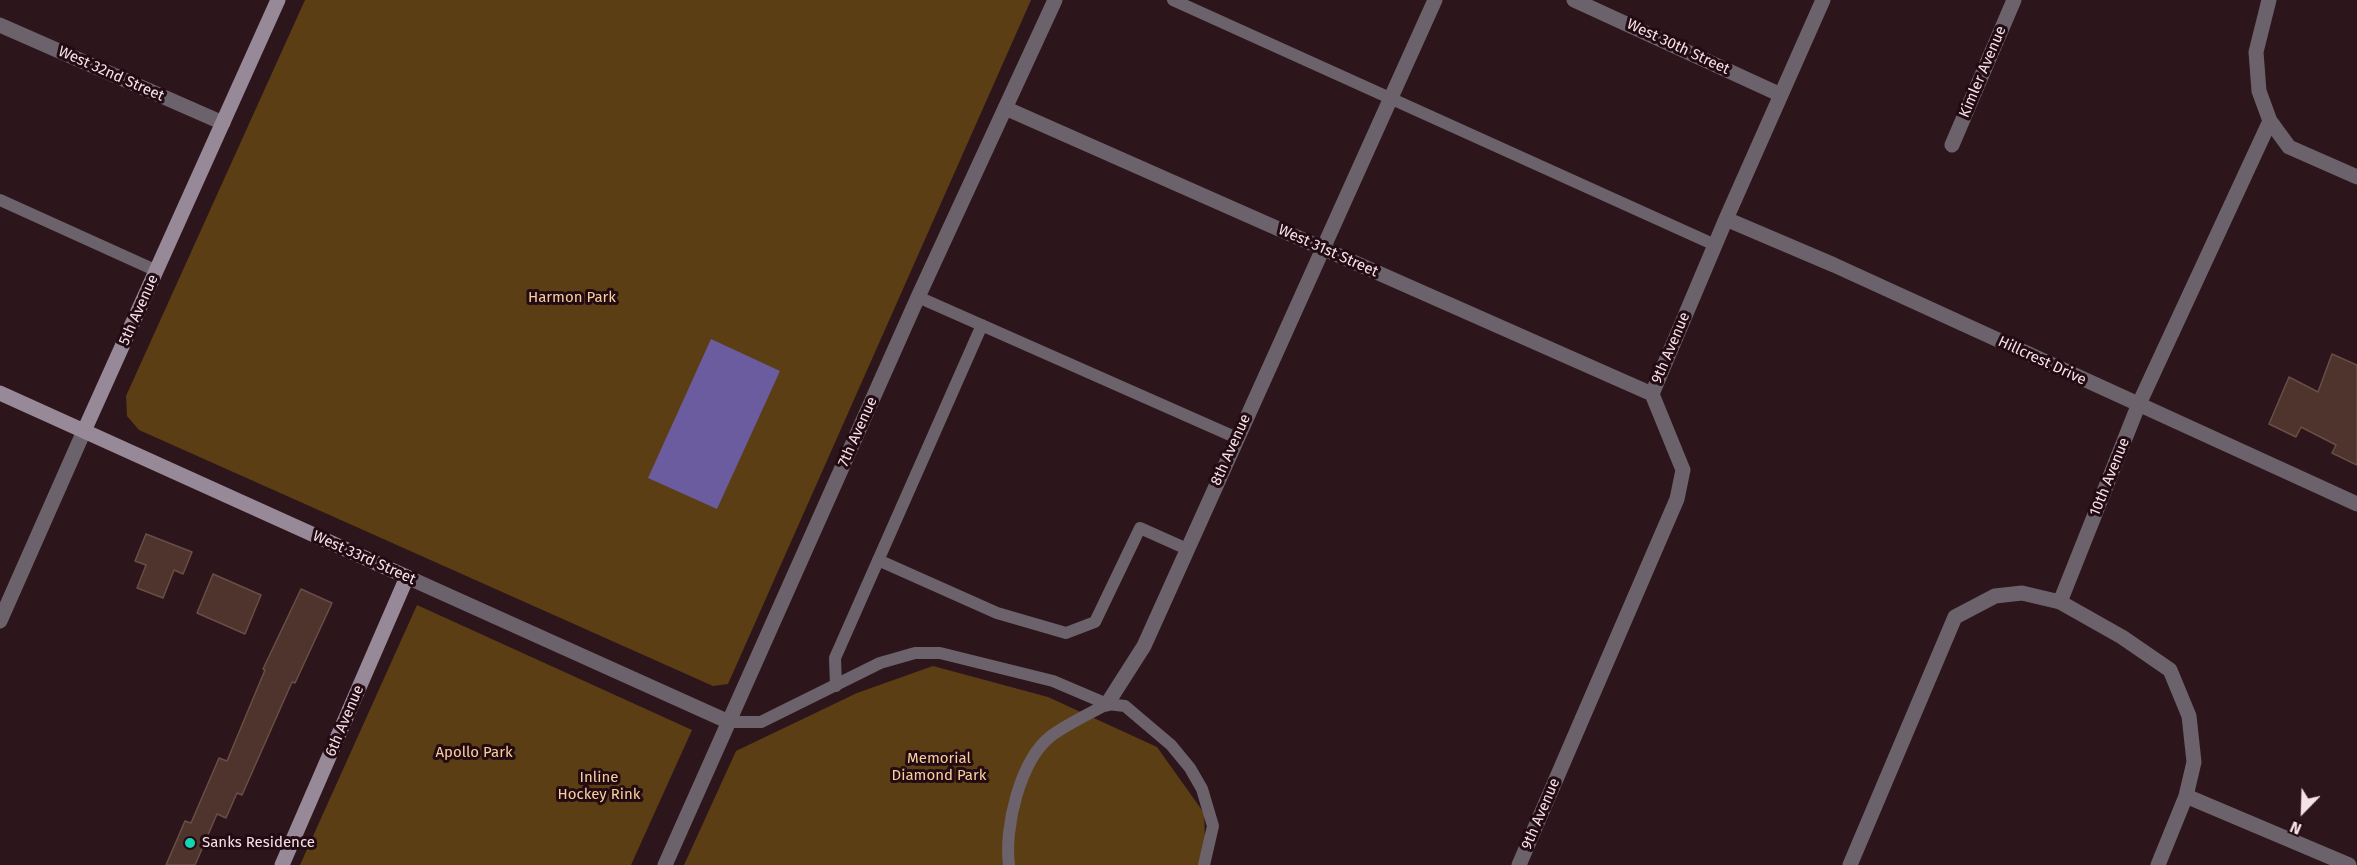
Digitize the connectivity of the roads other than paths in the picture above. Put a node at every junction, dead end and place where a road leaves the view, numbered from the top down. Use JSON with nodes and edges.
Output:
{"nodes":[{"id":1,"x":278,"y":0,"type":"edge"},
{"id":2,"x":1055,"y":0,"type":"edge"},
{"id":3,"x":1173,"y":0,"type":"edge"},
{"id":4,"x":1435,"y":0,"type":"edge"},
{"id":5,"x":1574,"y":0,"type":"edge"},
{"id":6,"x":1823,"y":0,"type":"edge"},
{"id":7,"x":2014,"y":0,"type":"edge"},
{"id":8,"x":2269,"y":0,"type":"edge"},
{"id":9,"x":0,"y":25,"type":"edge"},
{"id":10,"x":1781,"y":95,"type":"junction"},
{"id":11,"x":1390,"y":99,"type":"junction"},
{"id":12,"x":1005,"y":108,"type":"junction"},
{"id":13,"x":2270,"y":121,"type":"junction"},
{"id":14,"x":223,"y":123,"type":"junction"},
{"id":15,"x":1952,"y":145,"type":"dead end"},
{"id":16,"x":2357,"y":177,"type":"edge"},
{"id":17,"x":0,"y":200,"type":"edge"},
{"id":18,"x":1726,"y":219,"type":"junction"},
{"id":19,"x":1715,"y":246,"type":"junction"},
{"id":20,"x":1323,"y":249,"type":"junction"},
{"id":21,"x":157,"y":271,"type":"junction"},
{"id":22,"x":918,"y":297,"type":"junction"},
{"id":23,"x":982,"y":325,"type":"junction"},
{"id":24,"x":0,"y":393,"type":"edge"},
{"id":25,"x":1652,"y":394,"type":"junction"},
{"id":26,"x":2138,"y":406,"type":"junction"},
{"id":27,"x":84,"y":431,"type":"junction"},
{"id":28,"x":1237,"y":438,"type":"junction"},
{"id":29,"x":2357,"y":504,"type":"edge"},
{"id":30,"x":1187,"y":549,"type":"junction"},
{"id":31,"x":878,"y":560,"type":"junction"},
{"id":32,"x":407,"y":577,"type":"junction"},
{"id":33,"x":2060,"y":602,"type":"junction"},
{"id":34,"x":0,"y":621,"type":"edge"},
{"id":35,"x":836,"y":686,"type":"junction"},
{"id":36,"x":1107,"y":704,"type":"junction"},
{"id":37,"x":729,"y":722,"type":"junction"},
{"id":38,"x":2186,"y":796,"type":"junction"},
{"id":39,"x":282,"y":865,"type":"edge"},
{"id":40,"x":665,"y":865,"type":"edge"},
{"id":41,"x":1009,"y":865,"type":"edge"},
{"id":42,"x":1204,"y":865,"type":"edge"},
{"id":43,"x":1519,"y":865,"type":"edge"},
{"id":44,"x":1850,"y":865,"type":"edge"},
{"id":45,"x":2158,"y":865,"type":"edge"},
{"id":46,"x":2349,"y":865,"type":"edge"}],
"edges":[{"from":1,"to":14,"type":"street","name":"5th Avenue"},
{"from":2,"to":12,"type":"street","name":"7th Avenue"},
{"from":3,"to":11,"type":"lane"},
{"from":4,"to":11,"type":"street","name":"8th Avenue"},
{"from":5,"to":10,"type":"street","name":"West 30th Street"},
{"from":6,"to":10,"type":"street","name":"9th Avenue"},
{"from":7,"to":15,"type":"street","name":"Kimler Avenue"},
{"from":8,"to":13,"type":"street"},
{"from":9,"to":14,"type":"street","name":"West 32nd Street"},
{"from":10,"to":18,"type":"street","name":"9th Avenue"},
{"from":11,"to":19,"type":"lane"},
{"from":11,"to":20,"type":"street","name":"8th Avenue"},
{"from":12,"to":20,"type":"street","name":"West 31st Street"},
{"from":12,"to":22,"type":"street","name":"7th Avenue"},
{"from":13,"to":16,"type":"street"},
{"from":13,"to":26,"type":"street","name":"10th Avenue"},
{"from":14,"to":21,"type":"street","name":"5th Avenue"},
{"from":17,"to":21,"type":"lane"},
{"from":18,"to":19,"type":"street","name":"9th Avenue"},
{"from":18,"to":26,"type":"street","name":"Hillcrest Drive"},
{"from":19,"to":25,"type":"street","name":"9th Avenue"},
{"from":20,"to":25,"type":"street","name":"West 31st Street"},
{"from":20,"to":28,"type":"street","name":"8th Avenue"},
{"from":21,"to":27,"type":"street","name":"5th Avenue"},
{"from":22,"to":23,"type":"lane"},
{"from":22,"to":37,"type":"street","name":"7th Avenue"},
{"from":23,"to":28,"type":"lane"},
{"from":23,"to":31,"type":"lane"},
{"from":24,"to":27,"type":"street","name":"West 33rd Street"},
{"from":25,"to":43,"type":"street","name":"9th Avenue"},
{"from":26,"to":29,"type":"street","name":"Hillcrest Drive"},
{"from":26,"to":33,"type":"street","name":"10th Avenue"},
{"from":27,"to":32,"type":"street","name":"West 33rd Street"},
{"from":27,"to":34,"type":"street","name":"5th Avenue"},
{"from":28,"to":30,"type":"street","name":"8th Avenue"},
{"from":30,"to":31,"type":"lane"},
{"from":30,"to":36,"type":"street","name":"8th Avenue"},
{"from":31,"to":35,"type":"lane"},
{"from":32,"to":37,"type":"street","name":"West 33rd Street"},
{"from":32,"to":39,"type":"street","name":"6th Avenue"},
{"from":33,"to":38,"type":"street"},
{"from":33,"to":44,"type":"street"},
{"from":35,"to":36,"type":"lane"},
{"from":35,"to":37,"type":"lane"},
{"from":36,"to":41,"type":"lane"},
{"from":36,"to":42,"type":"lane"},
{"from":37,"to":40,"type":"street","name":"7th Avenue"},
{"from":38,"to":45,"type":"street"},
{"from":38,"to":46,"type":"street"}]}
